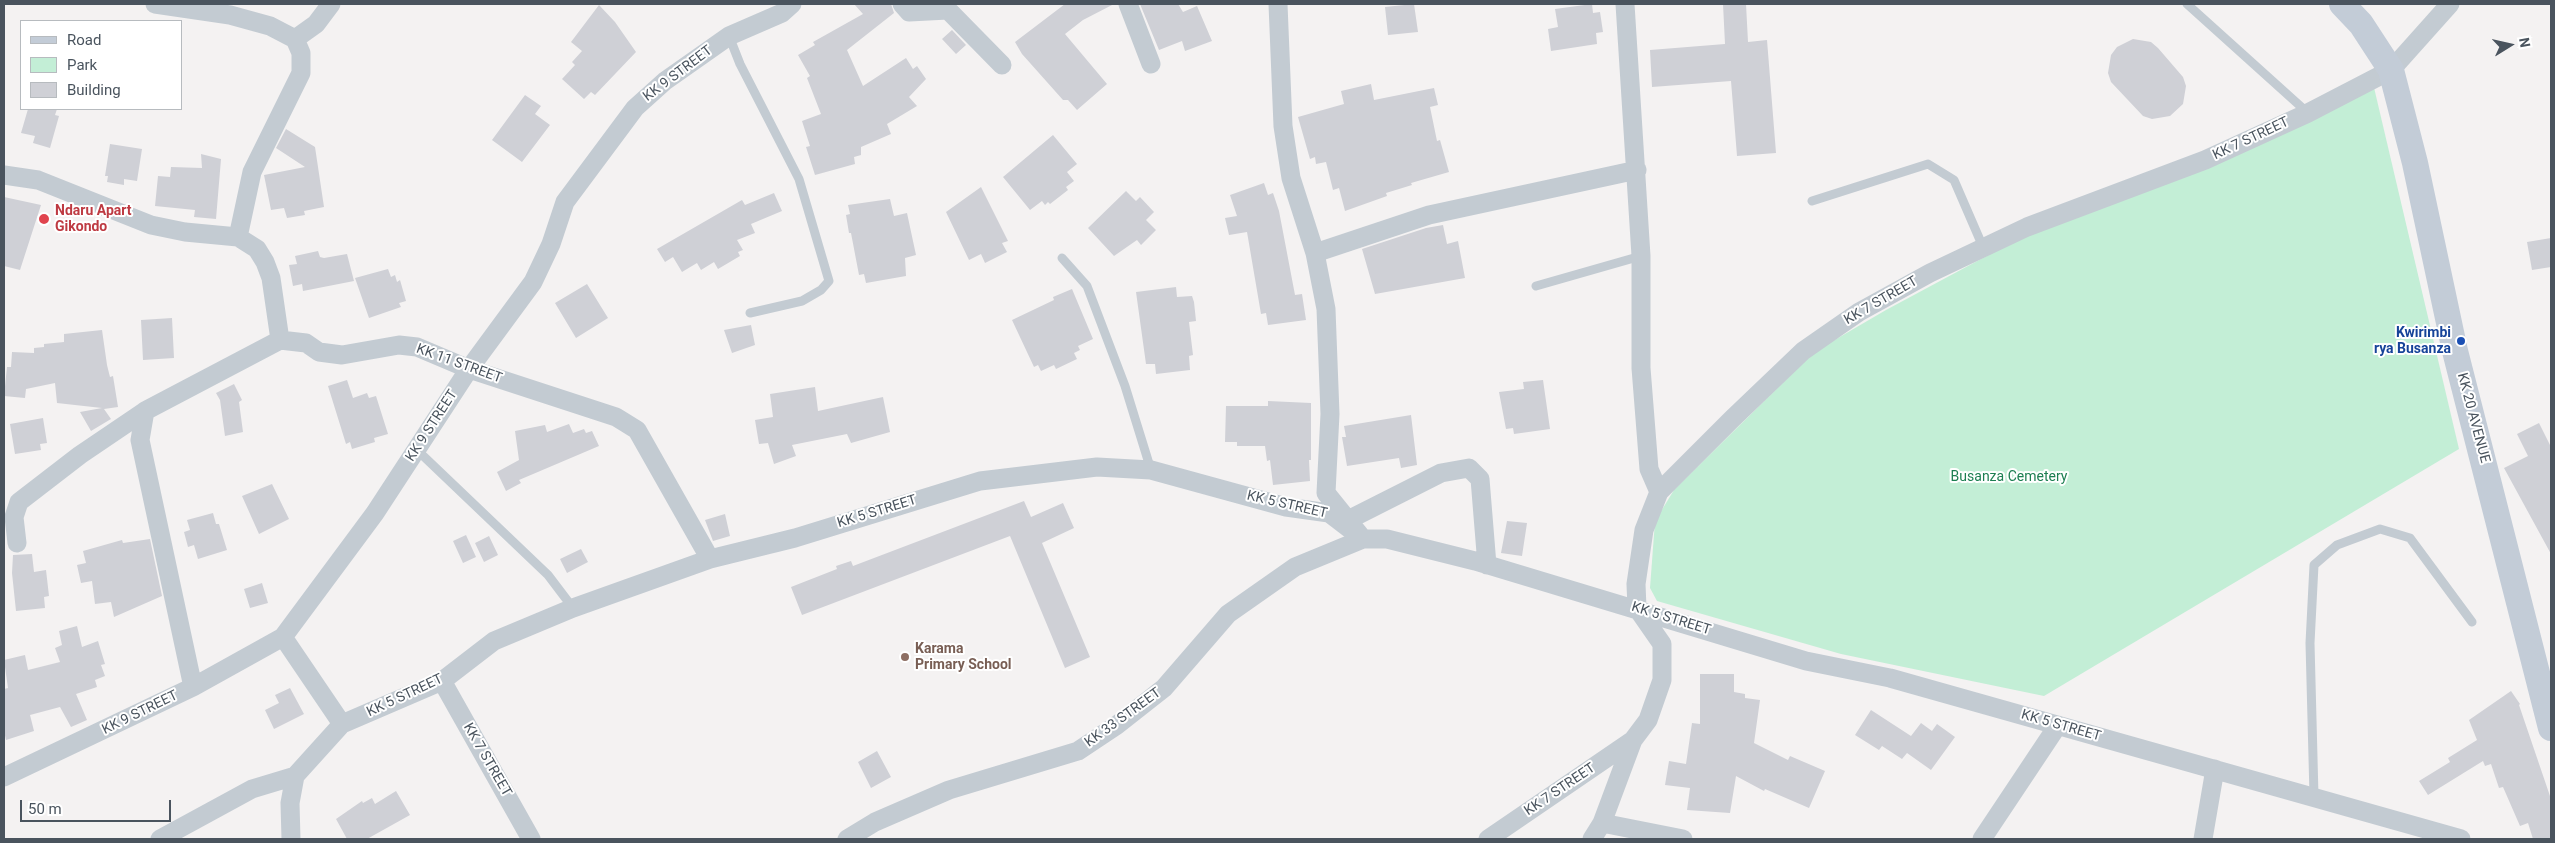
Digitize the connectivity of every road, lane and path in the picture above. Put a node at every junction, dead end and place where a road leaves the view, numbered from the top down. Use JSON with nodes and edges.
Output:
{"nodes":[{"id":1,"x":155,"y":4,"type":"edge"},
{"id":2,"x":331,"y":4,"type":"edge"},
{"id":3,"x":792,"y":4,"type":"edge"},
{"id":4,"x":902,"y":4,"type":"edge"},
{"id":5,"x":1128,"y":4,"type":"edge"},
{"id":6,"x":1278,"y":4,"type":"edge"},
{"id":7,"x":1625,"y":4,"type":"edge"},
{"id":8,"x":2187,"y":4,"type":"edge"},
{"id":9,"x":2342,"y":4,"type":"edge"},
{"id":10,"x":2450,"y":4,"type":"edge"},
{"id":11,"x":729,"y":36,"type":"junction"},
{"id":12,"x":295,"y":39,"type":"junction"},
{"id":13,"x":1151,"y":64,"type":"dead end"},
{"id":14,"x":1002,"y":65,"type":"dead end"},
{"id":15,"x":2391,"y":70,"type":"junction"},
{"id":16,"x":2308,"y":113,"type":"junction"},
{"id":17,"x":1636,"y":170,"type":"junction"},
{"id":18,"x":4,"y":175,"type":"edge"},
{"id":19,"x":1812,"y":201,"type":"dead end"},
{"id":20,"x":238,"y":237,"type":"junction"},
{"id":21,"x":1983,"y":247,"type":"junction"},
{"id":22,"x":1314,"y":253,"type":"junction"},
{"id":23,"x":1641,"y":256,"type":"junction"},
{"id":24,"x":1062,"y":258,"type":"dead end"},
{"id":25,"x":1536,"y":286,"type":"dead end"},
{"id":26,"x":750,"y":313,"type":"dead end"},
{"id":27,"x":280,"y":340,"type":"junction"},
{"id":28,"x":469,"y":369,"type":"junction"},
{"id":29,"x":145,"y":412,"type":"junction"},
{"id":30,"x":416,"y":450,"type":"junction"},
{"id":31,"x":1151,"y":470,"type":"junction"},
{"id":32,"x":1659,"y":492,"type":"junction"},
{"id":33,"x":1348,"y":520,"type":"junction"},
{"id":34,"x":1363,"y":540,"type":"junction"},
{"id":35,"x":17,"y":543,"type":"dead end"},
{"id":36,"x":710,"y":559,"type":"junction"},
{"id":37,"x":1487,"y":565,"type":"junction"},
{"id":38,"x":574,"y":608,"type":"junction"},
{"id":39,"x":1637,"y":608,"type":"junction"},
{"id":40,"x":2472,"y":622,"type":"dead end"},
{"id":41,"x":284,"y":636,"type":"junction"},
{"id":42,"x":442,"y":681,"type":"junction"},
{"id":43,"x":193,"y":687,"type":"junction"},
{"id":44,"x":342,"y":724,"type":"junction"},
{"id":45,"x":2058,"y":725,"type":"junction"},
{"id":46,"x":2551,"y":728,"type":"edge"},
{"id":47,"x":1633,"y":740,"type":"junction"},
{"id":48,"x":2215,"y":769,"type":"junction"},
{"id":49,"x":296,"y":776,"type":"junction"},
{"id":50,"x":4,"y":777,"type":"edge"},
{"id":51,"x":2314,"y":796,"type":"junction"},
{"id":52,"x":1602,"y":823,"type":"junction"},
{"id":53,"x":160,"y":839,"type":"edge"},
{"id":54,"x":291,"y":839,"type":"edge"},
{"id":55,"x":532,"y":839,"type":"edge"},
{"id":56,"x":847,"y":839,"type":"edge"},
{"id":57,"x":1488,"y":839,"type":"edge"},
{"id":58,"x":1592,"y":839,"type":"edge"},
{"id":59,"x":1683,"y":839,"type":"edge"},
{"id":60,"x":1982,"y":839,"type":"edge"},
{"id":61,"x":2203,"y":839,"type":"edge"},
{"id":62,"x":2461,"y":839,"type":"edge"}],
"edges":[{"from":1,"to":12,"type":"street"},
{"from":2,"to":12,"type":"street"},
{"from":3,"to":11,"type":"street","name":"KK 9 STREET"},
{"from":4,"to":14,"type":"street"},
{"from":5,"to":13,"type":"street"},
{"from":6,"to":22,"type":"street"},
{"from":7,"to":17,"type":"street"},
{"from":8,"to":16,"type":"lane"},
{"from":9,"to":15,"type":"main road","name":"KK 20 AVENUE"},
{"from":10,"to":15,"type":"street"},
{"from":11,"to":26,"type":"lane"},
{"from":11,"to":28,"type":"street","name":"KK 9 STREET"},
{"from":12,"to":20,"type":"street"},
{"from":15,"to":16,"type":"street","name":"KK 7 STREET"},
{"from":15,"to":46,"type":"main road","name":"KK 20 AVENUE"},
{"from":16,"to":21,"type":"street","name":"KK 7 STREET"},
{"from":17,"to":22,"type":"street"},
{"from":17,"to":23,"type":"street"},
{"from":18,"to":20,"type":"street"},
{"from":19,"to":21,"type":"lane"},
{"from":20,"to":27,"type":"street"},
{"from":21,"to":32,"type":"street","name":"KK 7 STREET"},
{"from":22,"to":33,"type":"street"},
{"from":23,"to":25,"type":"lane"},
{"from":23,"to":32,"type":"street"},
{"from":24,"to":31,"type":"lane"},
{"from":27,"to":28,"type":"street","name":"KK 11 STREET"},
{"from":27,"to":29,"type":"street"},
{"from":28,"to":30,"type":"street","name":"KK 9 STREET"},
{"from":28,"to":36,"type":"street","name":"KK 11 STREET"},
{"from":29,"to":35,"type":"street"},
{"from":29,"to":43,"type":"street"},
{"from":30,"to":38,"type":"lane"},
{"from":30,"to":41,"type":"street","name":"KK 9 STREET"},
{"from":31,"to":34,"type":"street","name":"KK 5 STREET"},
{"from":31,"to":36,"type":"street","name":"KK 5 STREET"},
{"from":32,"to":39,"type":"street","name":"KK 7 STREET"},
{"from":33,"to":34,"type":"street"},
{"from":33,"to":37,"type":"street"},
{"from":34,"to":37,"type":"street","name":"KK 5 STREET"},
{"from":34,"to":56,"type":"street","name":"KK 33 STREET"},
{"from":36,"to":38,"type":"street","name":"KK 5 STREET"},
{"from":37,"to":39,"type":"street","name":"KK 5 STREET"},
{"from":38,"to":42,"type":"street","name":"KK 5 STREET"},
{"from":39,"to":45,"type":"street","name":"KK 5 STREET"},
{"from":39,"to":47,"type":"street","name":"KK 7 STREET"},
{"from":40,"to":51,"type":"lane"},
{"from":41,"to":43,"type":"street","name":"KK 9 STREET"},
{"from":41,"to":44,"type":"street"},
{"from":42,"to":44,"type":"street","name":"KK 5 STREET"},
{"from":42,"to":55,"type":"street","name":"KK 7 STREET"},
{"from":43,"to":50,"type":"street","name":"KK 9 STREET"},
{"from":44,"to":49,"type":"street"},
{"from":45,"to":48,"type":"street","name":"KK 5 STREET"},
{"from":45,"to":60,"type":"street"},
{"from":47,"to":52,"type":"street","name":"KK 7 STREET"},
{"from":47,"to":57,"type":"street","name":"KK 7 STREET"},
{"from":48,"to":51,"type":"street","name":"KK 5 STREET"},
{"from":48,"to":61,"type":"street"},
{"from":49,"to":53,"type":"street"},
{"from":49,"to":54,"type":"street"},
{"from":51,"to":62,"type":"street","name":"KK 5 STREET"},
{"from":52,"to":58,"type":"street","name":"KK 7 STREET"},
{"from":52,"to":59,"type":"street"}]}
